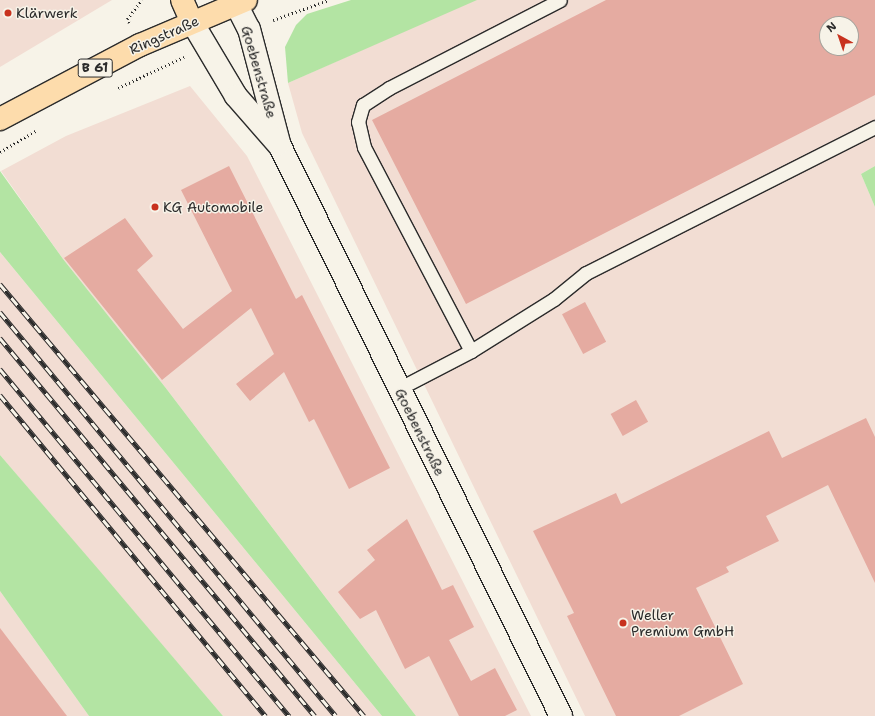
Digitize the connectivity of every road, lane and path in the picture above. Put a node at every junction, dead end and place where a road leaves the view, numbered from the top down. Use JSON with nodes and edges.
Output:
{"nodes":[{"id":1,"x":182,"y":0,"type":"edge"},
{"id":2,"x":329,"y":0,"type":"edge"},
{"id":3,"x":560,"y":0,"type":"edge"},
{"id":4,"x":239,"y":1,"type":"edge"},
{"id":5,"x":192,"y":22,"type":"junction"},
{"id":6,"x":249,"y":30,"type":"junction"},
{"id":7,"x":205,"y":47,"type":"junction"},
{"id":8,"x":152,"y":71,"type":"dead end"},
{"id":9,"x":0,"y":119,"type":"edge"},
{"id":10,"x":875,"y":127,"type":"edge"},
{"id":11,"x":280,"y":146,"type":"junction"},
{"id":12,"x":470,"y":351,"type":"junction"},
{"id":13,"x":398,"y":389,"type":"junction"},
{"id":14,"x":561,"y":716,"type":"edge"}],
"edges":[{"from":1,"to":5,"type":"main road","name":"Goebenstraße"},
{"from":2,"to":6,"type":"path"},
{"from":3,"to":12,"type":"lane"},
{"from":4,"to":5,"type":"main road","name":"Ringstraße"},
{"from":4,"to":6,"type":"street","name":"Goebenstraße"},
{"from":5,"to":7,"type":"street","name":"Goebenstraße"},
{"from":5,"to":9,"type":"main road","name":"Ringstraße","number":"B 61"},
{"from":6,"to":11,"type":"street","name":"Goebenstraße"},
{"from":7,"to":8,"type":"path"},
{"from":7,"to":11,"type":"street","name":"Goebenstraße"},
{"from":10,"to":12,"type":"lane"},
{"from":11,"to":13,"type":"street","name":"Goebenstraße"},
{"from":12,"to":13,"type":"lane"},
{"from":13,"to":14,"type":"street","name":"Goebenstraße"}]}
